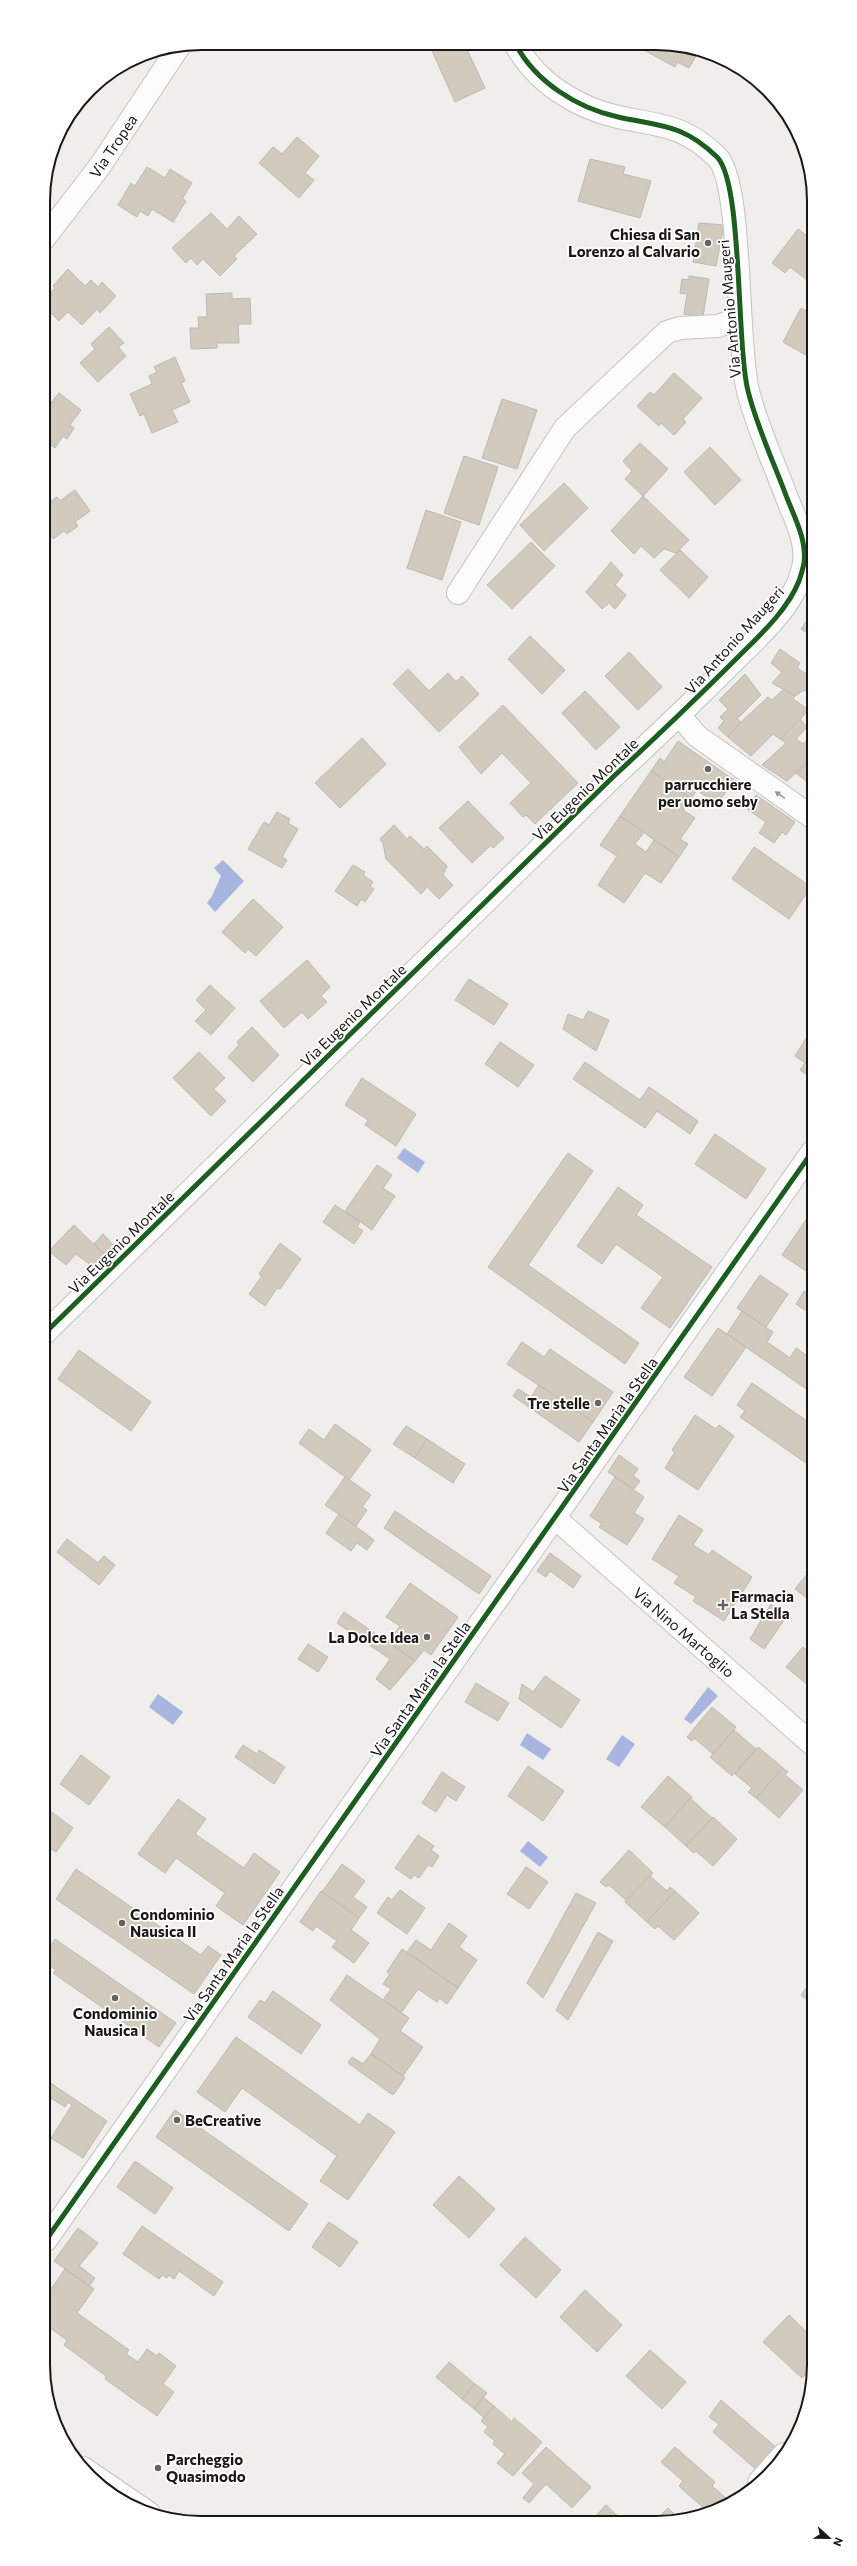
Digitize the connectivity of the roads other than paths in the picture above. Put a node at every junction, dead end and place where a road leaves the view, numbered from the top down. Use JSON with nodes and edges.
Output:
{"nodes":[{"id":1,"x":518,"y":50,"type":"edge"},
{"id":2,"x":175,"y":52,"type":"edge"},
{"id":3,"x":50,"y":231,"type":"edge"},
{"id":4,"x":739,"y":318,"type":"junction"},
{"id":5,"x":772,"y":460,"type":"junction"},
{"id":6,"x":807,"y":521,"type":"edge"},
{"id":7,"x":807,"y":559,"type":"edge"},
{"id":8,"x":807,"y":565,"type":"edge"},
{"id":9,"x":458,"y":593,"type":"dead end"},
{"id":10,"x":807,"y":597,"type":"edge"},
{"id":11,"x":752,"y":642,"type":"junction"},
{"id":12,"x":680,"y":716,"type":"junction"},
{"id":13,"x":807,"y":813,"type":"edge"},
{"id":14,"x":807,"y":1159,"type":"edge"},
{"id":15,"x":50,"y":1328,"type":"edge"},
{"id":16,"x":555,"y":1518,"type":"junction"},
{"id":17,"x":807,"y":1740,"type":"edge"},
{"id":18,"x":50,"y":2234,"type":"edge"}],
"edges":[{"from":1,"to":4,"type":"street","name":"Via Antonio Maugeri"},
{"from":2,"to":3,"type":"street","name":"Via Tropea"},
{"from":4,"to":5,"type":"street","name":"Via Antonio Maugeri"},
{"from":4,"to":9,"type":"street"},
{"from":5,"to":6,"type":"street","name":"Via Antonio Maugeri"},
{"from":5,"to":7,"type":"street","name":"Via Antonio Maugeri"},
{"from":8,"to":11,"type":"street","name":"Via Antonio Maugeri"},
{"from":10,"to":11,"type":"street","name":"Via Antonio Maugeri"},
{"from":11,"to":12,"type":"street","name":"Via Antonio Maugeri"},
{"from":13,"to":12,"type":"street","one_way":true},
{"from":12,"to":15,"type":"street","name":"Via Eugenio Montale"},
{"from":14,"to":16,"type":"street","name":"Via Santa Maria la Stella"},
{"from":16,"to":17,"type":"street","name":"Via Nino Martoglio"},
{"from":16,"to":18,"type":"street","name":"Via Santa Maria la Stella"}]}
